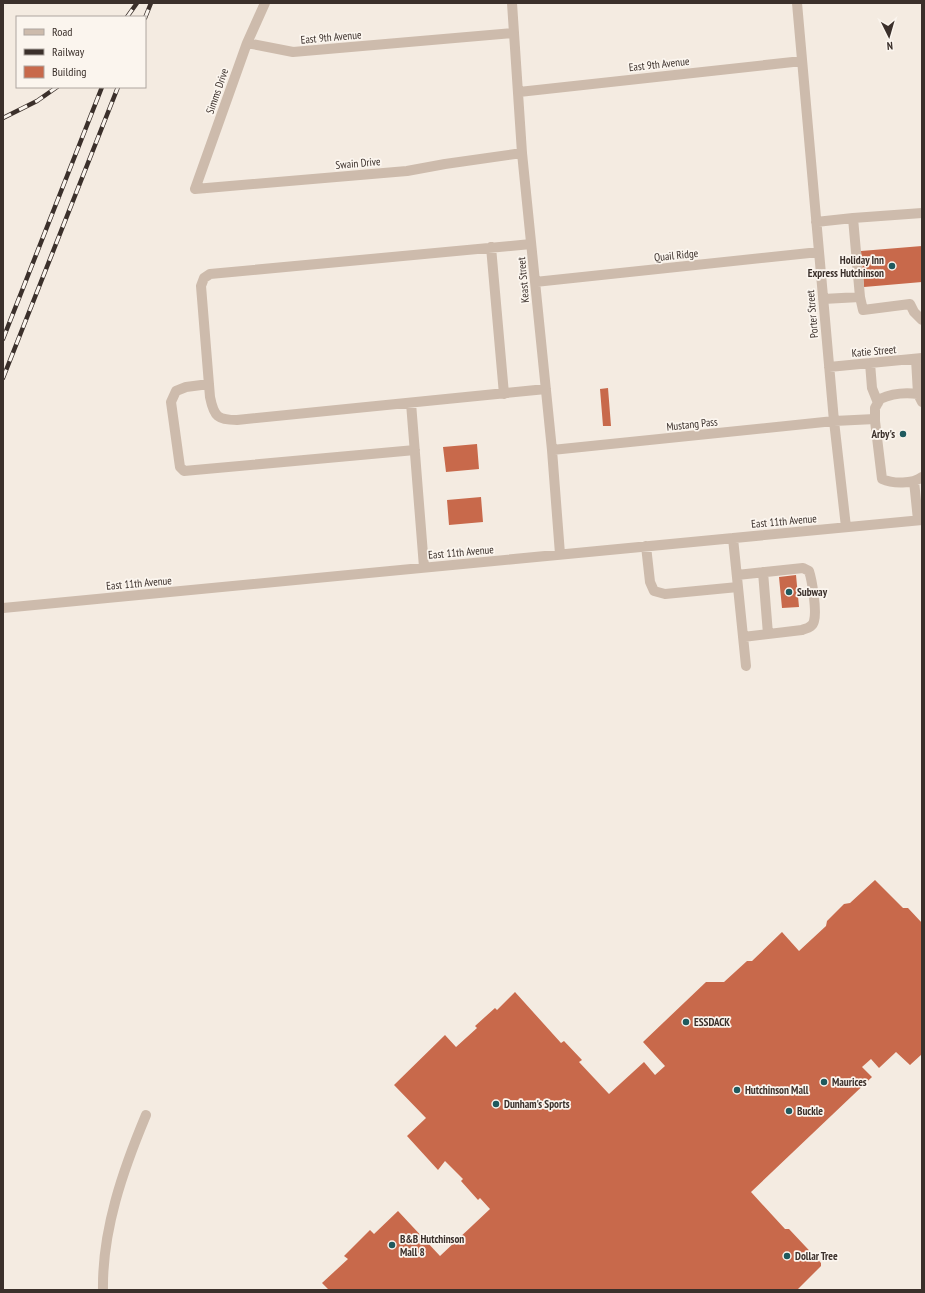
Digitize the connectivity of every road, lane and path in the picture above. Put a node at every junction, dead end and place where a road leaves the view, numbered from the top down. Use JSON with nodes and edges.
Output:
{"nodes":[{"id":1,"x":265,"y":3,"type":"edge"},
{"id":2,"x":512,"y":3,"type":"edge"},
{"id":3,"x":797,"y":3,"type":"edge"},
{"id":4,"x":514,"y":33,"type":"junction"},
{"id":5,"x":247,"y":43,"type":"junction"},
{"id":6,"x":802,"y":61,"type":"junction"},
{"id":7,"x":519,"y":92,"type":"junction"},
{"id":8,"x":522,"y":153,"type":"junction"},
{"id":9,"x":196,"y":189,"type":"joint"},
{"id":10,"x":922,"y":213,"type":"edge"},
{"id":11,"x":853,"y":218,"type":"junction"},
{"id":12,"x":816,"y":222,"type":"junction"},
{"id":13,"x":531,"y":244,"type":"junction"},
{"id":14,"x":491,"y":247,"type":"junction"},
{"id":15,"x":819,"y":252,"type":"junction"},
{"id":16,"x":535,"y":282,"type":"junction"},
{"id":17,"x":860,"y":297,"type":"junction"},
{"id":18,"x":823,"y":299,"type":"junction"},
{"id":19,"x":922,"y":320,"type":"edge"},
{"id":20,"x":919,"y":359,"type":"edge"},
{"id":21,"x":870,"y":363,"type":"junction"},
{"id":22,"x":829,"y":367,"type":"junction"},
{"id":23,"x":209,"y":384,"type":"junction"},
{"id":24,"x":546,"y":389,"type":"junction"},
{"id":25,"x":504,"y":394,"type":"junction"},
{"id":26,"x":920,"y":398,"type":"edge"},
{"id":27,"x":411,"y":403,"type":"junction"},
{"id":28,"x":878,"y":403,"type":"junction"},
{"id":29,"x":875,"y":419,"type":"junction"},
{"id":30,"x":834,"y":421,"type":"junction"},
{"id":31,"x":415,"y":450,"type":"junction"},
{"id":32,"x":552,"y":450,"type":"junction"},
{"id":33,"x":918,"y":479,"type":"edge"},
{"id":34,"x":920,"y":520,"type":"edge"},
{"id":35,"x":846,"y":527,"type":"junction"},
{"id":36,"x":733,"y":538,"type":"junction"},
{"id":37,"x":646,"y":546,"type":"junction"},
{"id":38,"x":560,"y":554,"type":"junction"},
{"id":39,"x":424,"y":567,"type":"junction"},
{"id":40,"x":763,"y":572,"type":"junction"},
{"id":41,"x":737,"y":575,"type":"junction"},
{"id":42,"x":738,"y":587,"type":"junction"},
{"id":43,"x":3,"y":608,"type":"edge"},
{"id":44,"x":768,"y":634,"type":"junction"},
{"id":45,"x":743,"y":637,"type":"junction"},
{"id":46,"x":746,"y":666,"type":"dead end"},
{"id":47,"x":146,"y":1115,"type":"dead end"},
{"id":48,"x":103,"y":1290,"type":"edge"}],
"edges":[{"from":1,"to":5,"type":"street","name":"Simms Drive"},
{"from":2,"to":4,"type":"street","name":"Keast Street"},
{"from":3,"to":6,"type":"street","name":"Porter Street"},
{"from":4,"to":5,"type":"street","name":"East 9th Avenue"},
{"from":4,"to":7,"type":"street","name":"Keast Street"},
{"from":5,"to":9,"type":"street","name":"Simms Drive"},
{"from":6,"to":7,"type":"street","name":"East 9th Avenue"},
{"from":6,"to":12,"type":"street","name":"Porter Street"},
{"from":7,"to":8,"type":"street","name":"Keast Street"},
{"from":8,"to":9,"type":"street","name":"Swain Drive"},
{"from":8,"to":13,"type":"street","name":"Keast Street"},
{"from":10,"to":11,"type":"street"},
{"from":11,"to":12,"type":"street"},
{"from":11,"to":17,"type":"street"},
{"from":12,"to":15,"type":"street","name":"Porter Street"},
{"from":13,"to":14,"type":"street"},
{"from":13,"to":16,"type":"street","name":"Keast Street"},
{"from":14,"to":23,"type":"street"},
{"from":14,"to":25,"type":"street"},
{"from":15,"to":16,"type":"street","name":"Quail Ridge"},
{"from":15,"to":18,"type":"street","name":"Porter Street"},
{"from":16,"to":24,"type":"street","name":"Keast Street"},
{"from":17,"to":18,"type":"street"},
{"from":17,"to":19,"type":"street"},
{"from":18,"to":22,"type":"street","name":"Porter Street"},
{"from":20,"to":21,"type":"street","name":"Katie Street"},
{"from":20,"to":26,"type":"street"},
{"from":21,"to":22,"type":"street","name":"Katie Street"},
{"from":21,"to":28,"type":"street"},
{"from":22,"to":30,"type":"street","name":"Porter Street"},
{"from":23,"to":27,"type":"street"},
{"from":23,"to":31,"type":"street"},
{"from":24,"to":25,"type":"street"},
{"from":24,"to":32,"type":"street","name":"Keast Street"},
{"from":25,"to":27,"type":"street"},
{"from":26,"to":28,"type":"street"},
{"from":27,"to":31,"type":"street"},
{"from":28,"to":29,"type":"street"},
{"from":29,"to":30,"type":"street","name":"Mustang Pass"},
{"from":29,"to":33,"type":"street"},
{"from":30,"to":32,"type":"street","name":"Mustang Pass"},
{"from":30,"to":35,"type":"street","name":"Porter Street"},
{"from":31,"to":39,"type":"street"},
{"from":32,"to":38,"type":"street","name":"Keast Street"},
{"from":33,"to":34,"type":"street"},
{"from":34,"to":35,"type":"street","name":"East 11th Avenue"},
{"from":35,"to":36,"type":"street","name":"East 11th Avenue"},
{"from":36,"to":37,"type":"street","name":"East 11th Avenue"},
{"from":36,"to":41,"type":"street"},
{"from":37,"to":38,"type":"street","name":"East 11th Avenue"},
{"from":37,"to":42,"type":"street"},
{"from":38,"to":39,"type":"street","name":"East 11th Avenue"},
{"from":39,"to":43,"type":"street","name":"East 11th Avenue"},
{"from":40,"to":41,"type":"street"},
{"from":40,"to":44,"type":"street"},
{"from":40,"to":44,"type":"street"},
{"from":41,"to":42,"type":"street"},
{"from":42,"to":45,"type":"street"},
{"from":44,"to":45,"type":"street"},
{"from":45,"to":46,"type":"street"},
{"from":47,"to":48,"type":"street"}]}
